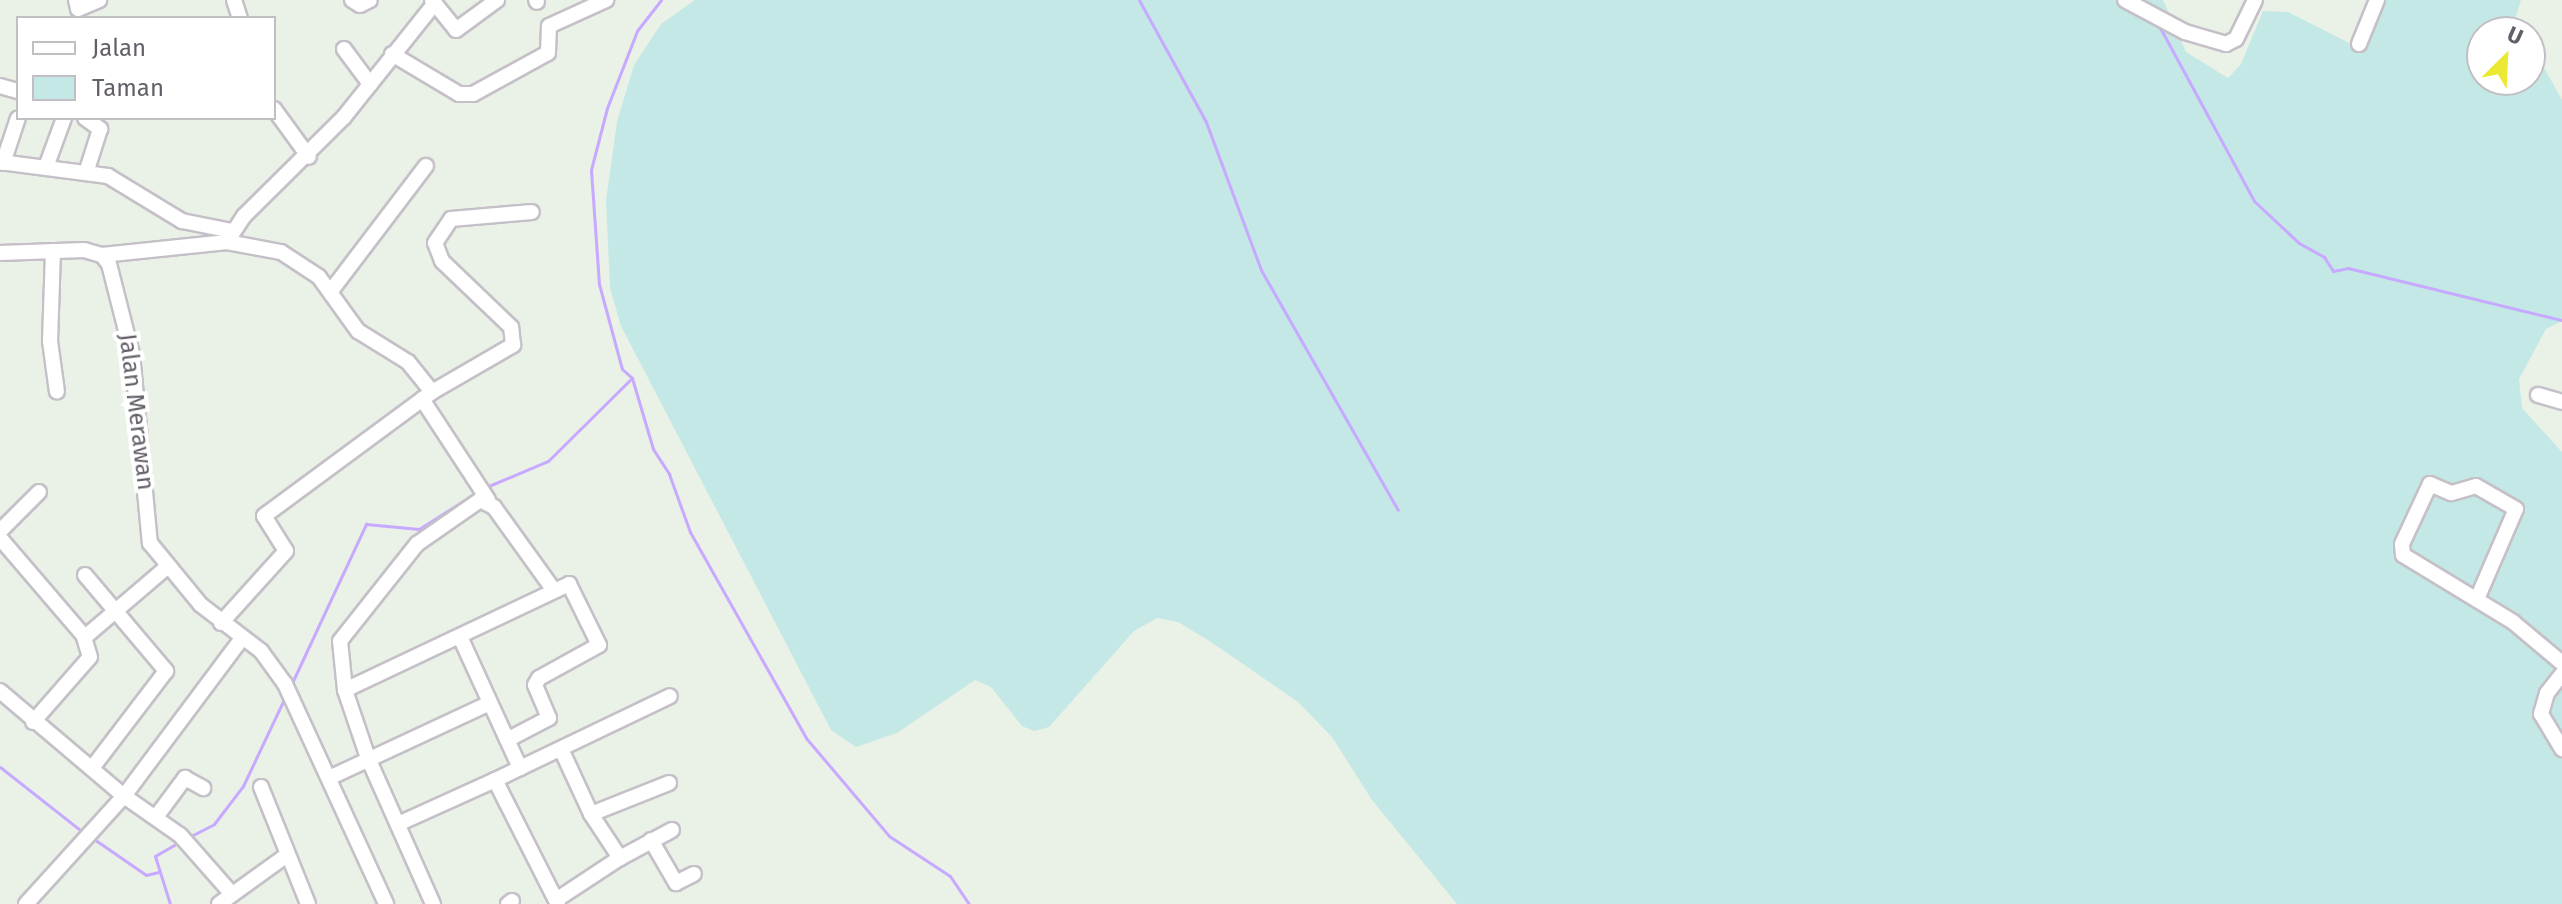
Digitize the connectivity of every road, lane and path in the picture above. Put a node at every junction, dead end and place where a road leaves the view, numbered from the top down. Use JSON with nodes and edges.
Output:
{"nodes":[{"id":1,"x":99,"y":0,"type":"edge"},
{"id":2,"x":352,"y":0,"type":"edge"},
{"id":3,"x":370,"y":0,"type":"edge"},
{"id":4,"x":606,"y":0,"type":"edge"},
{"id":5,"x":2125,"y":0,"type":"edge"},
{"id":6,"x":2255,"y":0,"type":"edge"},
{"id":7,"x":2377,"y":0,"type":"edge"},
{"id":8,"x":495,"y":1,"type":"edge"},
{"id":9,"x":434,"y":2,"type":"edge"},
{"id":10,"x":78,"y":9,"type":"edge"},
{"id":11,"x":2359,"y":44,"type":"dead end"},
{"id":12,"x":344,"y":49,"type":"dead end"},
{"id":13,"x":392,"y":54,"type":"junction"},
{"id":14,"x":370,"y":84,"type":"junction"},
{"id":15,"x":276,"y":112,"type":"edge"},
{"id":16,"x":17,"y":120,"type":"edge"},
{"id":17,"x":63,"y":120,"type":"edge"},
{"id":18,"x":88,"y":120,"type":"edge"},
{"id":19,"x":309,"y":157,"type":"junction"},
{"id":20,"x":1,"y":162,"type":"edge"},
{"id":21,"x":426,"y":166,"type":"dead end"},
{"id":22,"x":46,"y":167,"type":"junction"},
{"id":23,"x":87,"y":170,"type":"junction"},
{"id":24,"x":532,"y":212,"type":"dead end"},
{"id":25,"x":229,"y":237,"type":"junction"},
{"id":26,"x":53,"y":251,"type":"junction"},
{"id":27,"x":0,"y":253,"type":"edge"},
{"id":28,"x":102,"y":255,"type":"junction"},
{"id":29,"x":331,"y":291,"type":"junction"},
{"id":30,"x":57,"y":392,"type":"dead end"},
{"id":31,"x":427,"y":395,"type":"junction"},
{"id":32,"x":2538,"y":395,"type":"dead end"},
{"id":33,"x":2562,"y":402,"type":"edge"},
{"id":34,"x":39,"y":492,"type":"dead end"},
{"id":35,"x":484,"y":492,"type":"junction"},
{"id":36,"x":0,"y":531,"type":"edge"},
{"id":37,"x":0,"y":538,"type":"edge"},
{"id":38,"x":168,"y":566,"type":"junction"},
{"id":39,"x":85,"y":575,"type":"dead end"},
{"id":40,"x":553,"y":589,"type":"junction"},
{"id":41,"x":2477,"y":599,"type":"junction"},
{"id":42,"x":116,"y":610,"type":"junction"},
{"id":43,"x":221,"y":623,"type":"junction"},
{"id":44,"x":84,"y":637,"type":"junction"},
{"id":45,"x":242,"y":638,"type":"junction"},
{"id":46,"x":461,"y":639,"type":"junction"},
{"id":47,"x":2562,"y":663,"type":"edge"},
{"id":48,"x":2562,"y":674,"type":"edge"},
{"id":49,"x":345,"y":690,"type":"junction"},
{"id":50,"x":0,"y":691,"type":"edge"},
{"id":51,"x":670,"y":696,"type":"dead end"},
{"id":52,"x":490,"y":703,"type":"junction"},
{"id":53,"x":33,"y":722,"type":"junction"},
{"id":54,"x":507,"y":740,"type":"junction"},
{"id":55,"x":561,"y":749,"type":"junction"},
{"id":56,"x":2562,"y":749,"type":"edge"},
{"id":57,"x":368,"y":758,"type":"junction"},
{"id":58,"x":92,"y":768,"type":"junction"},
{"id":59,"x":520,"y":768,"type":"junction"},
{"id":60,"x":331,"y":777,"type":"junction"},
{"id":61,"x":495,"y":780,"type":"junction"},
{"id":62,"x":669,"y":783,"type":"dead end"},
{"id":63,"x":261,"y":787,"type":"dead end"},
{"id":64,"x":203,"y":788,"type":"dead end"},
{"id":65,"x":124,"y":796,"type":"junction"},
{"id":66,"x":591,"y":814,"type":"junction"},
{"id":67,"x":156,"y":817,"type":"junction"},
{"id":68,"x":398,"y":824,"type":"junction"},
{"id":69,"x":672,"y":830,"type":"dead end"},
{"id":70,"x":651,"y":840,"type":"junction"},
{"id":71,"x":287,"y":855,"type":"junction"},
{"id":72,"x":620,"y":858,"type":"junction"},
{"id":73,"x":694,"y":874,"type":"dead end"},
{"id":74,"x":232,"y":894,"type":"junction"},
{"id":75,"x":557,"y":902,"type":"edge"},
{"id":76,"x":26,"y":904,"type":"edge"},
{"id":77,"x":219,"y":904,"type":"edge"},
{"id":78,"x":308,"y":904,"type":"edge"},
{"id":79,"x":386,"y":904,"type":"edge"},
{"id":80,"x":433,"y":904,"type":"edge"}],
"edges":[{"from":1,"to":10,"type":"street"},
{"from":2,"to":3,"type":"street"},
{"from":4,"to":13,"type":"street"},
{"from":5,"to":6,"type":"street"},
{"from":7,"to":11,"type":"street"},
{"from":8,"to":9,"type":"street"},
{"from":9,"to":13,"type":"street"},
{"from":12,"to":14,"type":"street"},
{"from":13,"to":14,"type":"street"},
{"from":14,"to":19,"type":"street"},
{"from":15,"to":19,"type":"street"},
{"from":16,"to":20,"type":"street"},
{"from":17,"to":22,"type":"street"},
{"from":18,"to":23,"type":"street"},
{"from":19,"to":25,"type":"street"},
{"from":20,"to":22,"type":"street"},
{"from":21,"to":29,"type":"street"},
{"from":22,"to":23,"type":"street"},
{"from":23,"to":25,"type":"street"},
{"from":24,"to":31,"type":"street"},
{"from":25,"to":28,"type":"street"},
{"from":25,"to":29,"type":"street"},
{"from":26,"to":27,"type":"street"},
{"from":26,"to":28,"type":"street"},
{"from":26,"to":30,"type":"street"},
{"from":28,"to":38,"type":"street","name":"Jalan Merawan"},
{"from":29,"to":31,"type":"street"},
{"from":31,"to":35,"type":"street"},
{"from":31,"to":43,"type":"street"},
{"from":32,"to":33,"type":"street"},
{"from":34,"to":36,"type":"street"},
{"from":35,"to":40,"type":"street"},
{"from":35,"to":49,"type":"street"},
{"from":37,"to":44,"type":"street"},
{"from":38,"to":42,"type":"street"},
{"from":38,"to":43,"type":"street","name":"Jalan Merawan"},
{"from":39,"to":42,"type":"street"},
{"from":40,"to":46,"type":"street"},
{"from":40,"to":54,"type":"street"},
{"from":41,"to":41,"type":"street"},
{"from":41,"to":47,"type":"street"},
{"from":42,"to":44,"type":"street"},
{"from":42,"to":58,"type":"street"},
{"from":43,"to":45,"type":"street","name":"Jalan Merawan"},
{"from":44,"to":53,"type":"street"},
{"from":45,"to":60,"type":"street","name":"Jalan Merawan"},
{"from":45,"to":65,"type":"street"},
{"from":46,"to":49,"type":"street"},
{"from":46,"to":52,"type":"street"},
{"from":48,"to":56,"type":"street"},
{"from":49,"to":57,"type":"street"},
{"from":50,"to":53,"type":"street"},
{"from":51,"to":55,"type":"street"},
{"from":52,"to":54,"type":"street"},
{"from":52,"to":57,"type":"street"},
{"from":53,"to":58,"type":"street"},
{"from":54,"to":59,"type":"street"},
{"from":55,"to":59,"type":"street"},
{"from":55,"to":66,"type":"street"},
{"from":57,"to":60,"type":"street"},
{"from":57,"to":68,"type":"street"},
{"from":58,"to":65,"type":"street"},
{"from":59,"to":61,"type":"street"},
{"from":60,"to":79,"type":"street","name":"Jalan Merawan"},
{"from":61,"to":68,"type":"street"},
{"from":61,"to":75,"type":"street"},
{"from":62,"to":66,"type":"street"},
{"from":63,"to":71,"type":"street"},
{"from":64,"to":67,"type":"street"},
{"from":65,"to":67,"type":"street"},
{"from":65,"to":76,"type":"street"},
{"from":66,"to":72,"type":"street"},
{"from":67,"to":74,"type":"street"},
{"from":68,"to":80,"type":"street"},
{"from":69,"to":70,"type":"street"},
{"from":70,"to":72,"type":"street"},
{"from":70,"to":73,"type":"street"},
{"from":71,"to":74,"type":"street"},
{"from":71,"to":78,"type":"street"},
{"from":72,"to":75,"type":"street"},
{"from":74,"to":77,"type":"street"}]}
